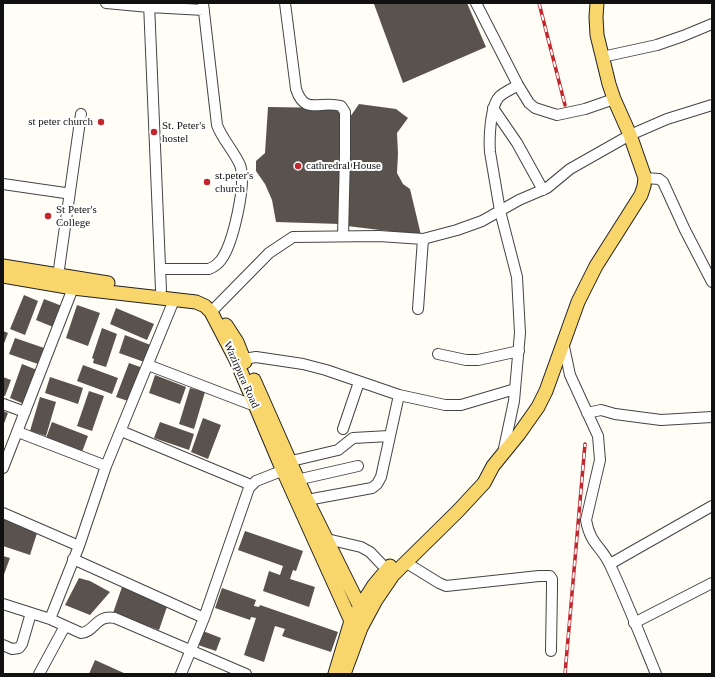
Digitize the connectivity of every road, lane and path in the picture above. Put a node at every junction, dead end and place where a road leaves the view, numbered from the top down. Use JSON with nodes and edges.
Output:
{"nodes":[{"id":1,"x":106,"y":3,"type":"edge"},
{"id":2,"x":285,"y":3,"type":"edge"},
{"id":3,"x":476,"y":3,"type":"edge"},
{"id":4,"x":597,"y":3,"type":"edge"},
{"id":5,"x":149,"y":5,"type":"edge"},
{"id":6,"x":204,"y":6,"type":"edge"},
{"id":7,"x":712,"y":24,"type":"edge"},
{"id":8,"x":602,"y":57,"type":"junction"},
{"id":9,"x":518,"y":85,"type":"junction"},
{"id":10,"x":614,"y":99,"type":"junction"},
{"id":11,"x":712,"y":105,"type":"edge"},
{"id":12,"x":493,"y":108,"type":"junction"},
{"id":13,"x":81,"y":114,"type":"dead end"},
{"id":14,"x":630,"y":135,"type":"junction"},
{"id":15,"x":645,"y":178,"type":"junction"},
{"id":16,"x":3,"y":184,"type":"edge"},
{"id":17,"x":543,"y":190,"type":"junction"},
{"id":18,"x":65,"y":193,"type":"dead end"},
{"id":19,"x":500,"y":211,"type":"junction"},
{"id":20,"x":343,"y":236,"type":"junction"},
{"id":21,"x":423,"y":239,"type":"junction"},
{"id":22,"x":3,"y":266,"type":"edge"},
{"id":23,"x":160,"y":269,"type":"junction"},
{"id":24,"x":3,"y":276,"type":"edge"},
{"id":25,"x":58,"y":276,"type":"junction"},
{"id":26,"x":711,"y":277,"type":"edge"},
{"id":27,"x":73,"y":288,"type":"junction"},
{"id":28,"x":161,"y":290,"type":"junction"},
{"id":29,"x":174,"y":300,"type":"junction"},
{"id":30,"x":418,"y":309,"type":"dead end"},
{"id":31,"x":213,"y":310,"type":"junction"},
{"id":32,"x":563,"y":342,"type":"junction"},
{"id":33,"x":519,"y":351,"type":"junction"},
{"id":34,"x":438,"y":354,"type":"dead end"},
{"id":35,"x":240,"y":359,"type":"junction"},
{"id":36,"x":148,"y":365,"type":"junction"},
{"id":37,"x":359,"y":382,"type":"junction"},
{"id":38,"x":515,"y":389,"type":"junction"},
{"id":39,"x":399,"y":395,"type":"junction"},
{"id":40,"x":3,"y":404,"type":"edge"},
{"id":41,"x":255,"y":406,"type":"junction"},
{"id":42,"x":25,"y":412,"type":"junction"},
{"id":43,"x":587,"y":413,"type":"junction"},
{"id":44,"x":712,"y":417,"type":"edge"},
{"id":45,"x":343,"y":429,"type":"dead end"},
{"id":46,"x":121,"y":431,"type":"junction"},
{"id":47,"x":18,"y":432,"type":"junction"},
{"id":48,"x":389,"y":436,"type":"junction"},
{"id":49,"x":502,"y":456,"type":"junction"},
{"id":50,"x":106,"y":466,"type":"junction"},
{"id":51,"x":358,"y":466,"type":"dead end"},
{"id":52,"x":493,"y":466,"type":"junction"},
{"id":53,"x":3,"y":468,"type":"edge"},
{"id":54,"x":288,"y":470,"type":"junction"},
{"id":55,"x":251,"y":485,"type":"junction"},
{"id":56,"x":307,"y":500,"type":"junction"},
{"id":57,"x":712,"y":506,"type":"edge"},
{"id":58,"x":3,"y":513,"type":"edge"},
{"id":59,"x":327,"y":539,"type":"junction"},
{"id":60,"x":79,"y":546,"type":"junction"},
{"id":61,"x":73,"y":560,"type":"junction"},
{"id":62,"x":405,"y":562,"type":"junction"},
{"id":63,"x":610,"y":564,"type":"junction"},
{"id":64,"x":390,"y":572,"type":"junction"},
{"id":65,"x":712,"y":583,"type":"edge"},
{"id":66,"x":3,"y":604,"type":"edge"},
{"id":67,"x":364,"y":611,"type":"junction"},
{"id":68,"x":31,"y":613,"type":"junction"},
{"id":69,"x":204,"y":618,"type":"junction"},
{"id":70,"x":50,"y":619,"type":"junction"},
{"id":71,"x":634,"y":622,"type":"junction"},
{"id":72,"x":356,"y":624,"type":"junction"},
{"id":73,"x":64,"y":626,"type":"junction"},
{"id":74,"x":3,"y":645,"type":"edge"},
{"id":75,"x":190,"y":651,"type":"junction"},
{"id":76,"x":551,"y":651,"type":"dead end"},
{"id":77,"x":39,"y":674,"type":"edge"},
{"id":78,"x":181,"y":674,"type":"edge"},
{"id":79,"x":246,"y":674,"type":"edge"},
{"id":80,"x":335,"y":674,"type":"edge"},
{"id":81,"x":344,"y":674,"type":"edge"},
{"id":82,"x":656,"y":674,"type":"edge"}],
"edges":[{"from":1,"to":5,"type":"street"},
{"from":2,"to":20,"type":"street"},
{"from":3,"to":9,"type":"street"},
{"from":4,"to":8,"type":"main road"},
{"from":5,"to":6,"type":"street"},
{"from":5,"to":23,"type":"street"},
{"from":6,"to":23,"type":"street"},
{"from":7,"to":8,"type":"street"},
{"from":8,"to":10,"type":"main road"},
{"from":9,"to":10,"type":"street"},
{"from":9,"to":12,"type":"street"},
{"from":10,"to":14,"type":"main road"},
{"from":11,"to":14,"type":"street"},
{"from":12,"to":17,"type":"street"},
{"from":12,"to":19,"type":"street"},
{"from":13,"to":25,"type":"street"},
{"from":14,"to":15,"type":"main road"},
{"from":14,"to":17,"type":"street"},
{"from":15,"to":26,"type":"street"},
{"from":15,"to":32,"type":"main road"},
{"from":16,"to":18,"type":"street"},
{"from":17,"to":19,"type":"street"},
{"from":19,"to":21,"type":"street"},
{"from":19,"to":33,"type":"street"},
{"from":20,"to":21,"type":"street"},
{"from":20,"to":31,"type":"street"},
{"from":21,"to":30,"type":"street"},
{"from":22,"to":25,"type":"main road","name":"Wazirpura Road"},
{"from":23,"to":28,"type":"street"},
{"from":24,"to":27,"type":"main road"},
{"from":25,"to":28,"type":"main road","name":"Wazirpura Road"},
{"from":27,"to":29,"type":"main road"},
{"from":27,"to":42,"type":"street"},
{"from":28,"to":31,"type":"main road","name":"Wazirpura Road"},
{"from":29,"to":31,"type":"main road"},
{"from":29,"to":36,"type":"street"},
{"from":31,"to":35,"type":"main road","name":"Wazirpura Road"},
{"from":32,"to":43,"type":"street"},
{"from":32,"to":49,"type":"main road"},
{"from":33,"to":34,"type":"street"},
{"from":33,"to":38,"type":"street"},
{"from":35,"to":37,"type":"street"},
{"from":35,"to":41,"type":"main road","name":"Wazirpura Road"},
{"from":35,"to":54,"type":"main road","name":"Wazirpura Road"},
{"from":36,"to":41,"type":"street"},
{"from":36,"to":46,"type":"street"},
{"from":37,"to":39,"type":"street"},
{"from":37,"to":45,"type":"street"},
{"from":38,"to":39,"type":"street"},
{"from":38,"to":49,"type":"street"},
{"from":39,"to":48,"type":"street"},
{"from":40,"to":42,"type":"street"},
{"from":41,"to":54,"type":"main road","name":"Wazirpura Road"},
{"from":42,"to":47,"type":"street"},
{"from":43,"to":44,"type":"street"},
{"from":43,"to":63,"type":"street"},
{"from":46,"to":50,"type":"street"},
{"from":46,"to":55,"type":"street"},
{"from":47,"to":50,"type":"street"},
{"from":47,"to":53,"type":"street"},
{"from":48,"to":54,"type":"street"},
{"from":48,"to":56,"type":"street"},
{"from":49,"to":52,"type":"main road"},
{"from":50,"to":60,"type":"street"},
{"from":51,"to":54,"type":"street"},
{"from":52,"to":62,"type":"main road"},
{"from":52,"to":64,"type":"main road"},
{"from":54,"to":55,"type":"street"},
{"from":54,"to":56,"type":"main road","name":"Wazirpura Road"},
{"from":54,"to":72,"type":"main road","name":"Wazirpura Road"},
{"from":55,"to":69,"type":"street"},
{"from":56,"to":59,"type":"main road","name":"Wazirpura Road"},
{"from":57,"to":63,"type":"street"},
{"from":58,"to":60,"type":"street"},
{"from":59,"to":64,"type":"street"},
{"from":59,"to":67,"type":"main road","name":"Wazirpura Road"},
{"from":60,"to":61,"type":"street"},
{"from":61,"to":69,"type":"street"},
{"from":61,"to":70,"type":"street"},
{"from":62,"to":64,"type":"main road"},
{"from":62,"to":76,"type":"street"},
{"from":63,"to":71,"type":"street"},
{"from":64,"to":67,"type":"main road"},
{"from":65,"to":71,"type":"street"},
{"from":66,"to":68,"type":"street"},
{"from":67,"to":72,"type":"main road"},
{"from":68,"to":70,"type":"street"},
{"from":68,"to":74,"type":"street"},
{"from":69,"to":75,"type":"street"},
{"from":70,"to":73,"type":"street"},
{"from":71,"to":82,"type":"street"},
{"from":72,"to":80,"type":"main road"},
{"from":72,"to":81,"type":"main road"},
{"from":73,"to":75,"type":"street"},
{"from":73,"to":77,"type":"street"},
{"from":75,"to":78,"type":"street"},
{"from":75,"to":79,"type":"street"}]}
